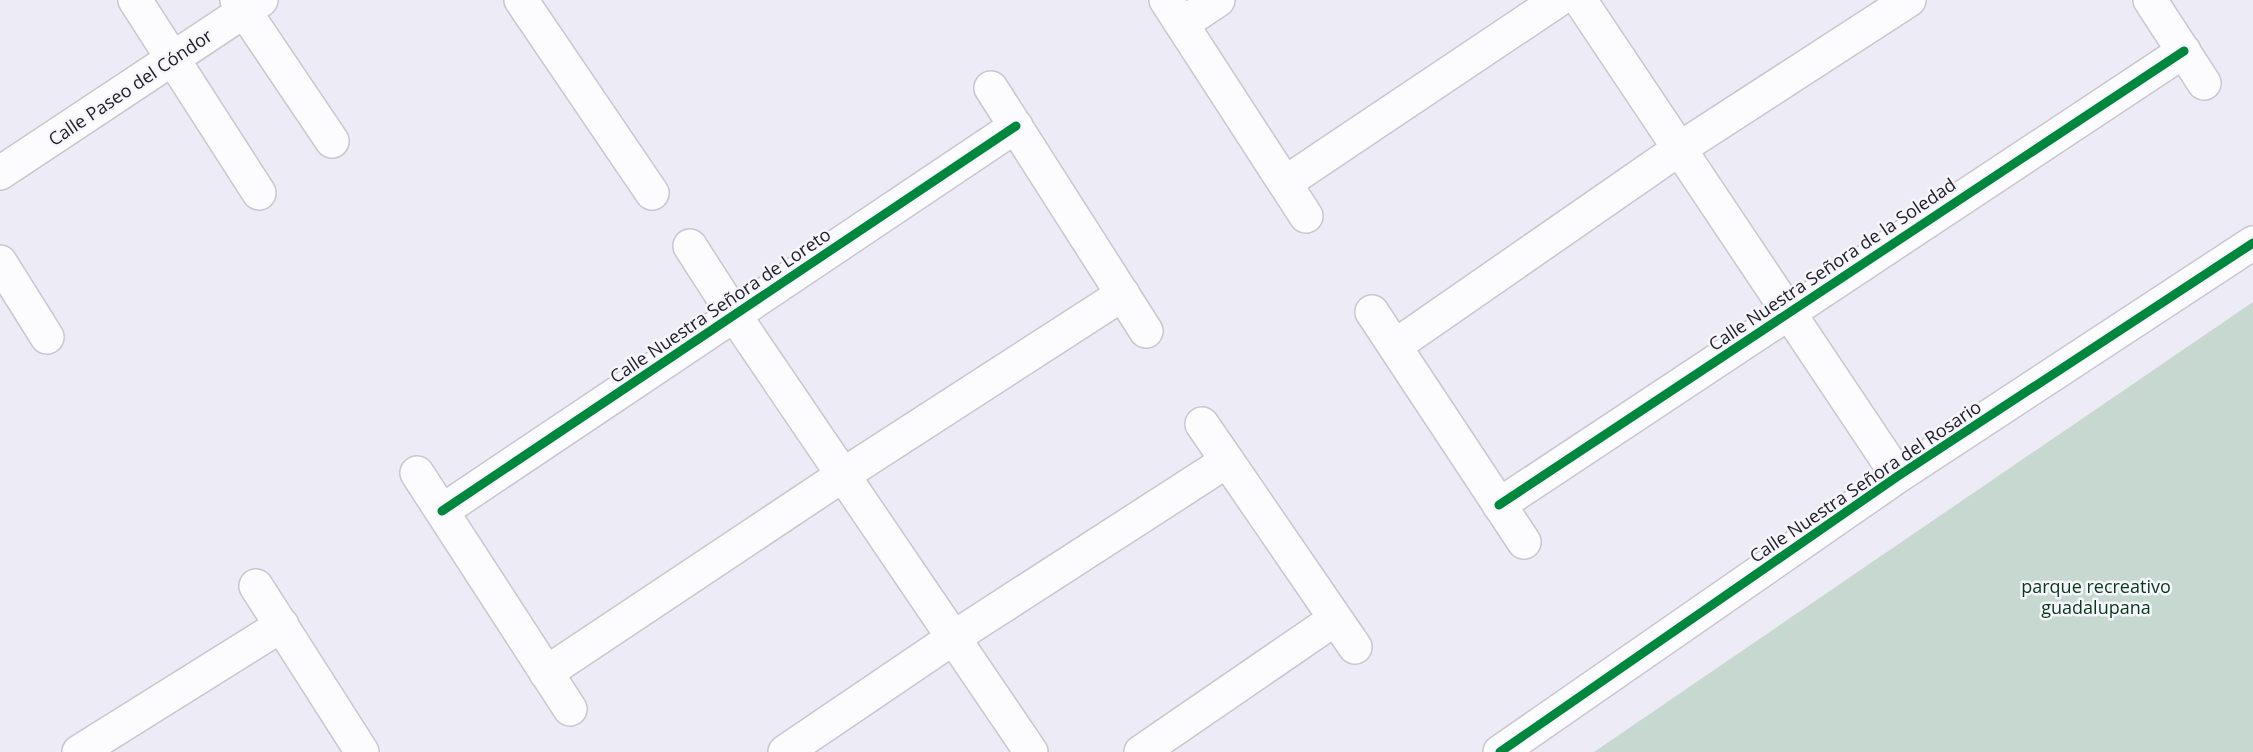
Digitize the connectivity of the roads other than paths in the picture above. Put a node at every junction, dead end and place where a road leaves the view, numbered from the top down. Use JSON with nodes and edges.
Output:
{"nodes":[{"id":1,"x":135,"y":0,"type":"edge"},
{"id":2,"x":521,"y":0,"type":"edge"},
{"id":3,"x":1218,"y":0,"type":"edge"},
{"id":4,"x":1558,"y":0,"type":"edge"},
{"id":5,"x":1580,"y":0,"type":"edge"},
{"id":6,"x":1909,"y":0,"type":"edge"},
{"id":7,"x":2150,"y":0,"type":"edge"},
{"id":8,"x":247,"y":4,"type":"edge"},
{"id":9,"x":1174,"y":12,"type":"edge"},
{"id":10,"x":2184,"y":51,"type":"junction"},
{"id":11,"x":173,"y":58,"type":"junction"},
{"id":12,"x":2204,"y":83,"type":"dead end"},
{"id":13,"x":991,"y":88,"type":"dead end"},
{"id":14,"x":1016,"y":126,"type":"junction"},
{"id":15,"x":332,"y":141,"type":"dead end"},
{"id":16,"x":1679,"y":149,"type":"junction"},
{"id":17,"x":0,"y":174,"type":"edge"},
{"id":18,"x":1285,"y":183,"type":"junction"},
{"id":19,"x":259,"y":192,"type":"dead end"},
{"id":20,"x":652,"y":193,"type":"dead end"},
{"id":21,"x":1306,"y":216,"type":"dead end"},
{"id":22,"x":2253,"y":243,"type":"edge"},
{"id":23,"x":690,"y":246,"type":"dead end"},
{"id":24,"x":0,"y":262,"type":"edge"},
{"id":25,"x":1123,"y":294,"type":"junction"},
{"id":26,"x":1372,"y":312,"type":"dead end"},
{"id":27,"x":1789,"y":312,"type":"junction"},
{"id":28,"x":735,"y":316,"type":"junction"},
{"id":29,"x":1146,"y":331,"type":"dead end"},
{"id":30,"x":47,"y":337,"type":"dead end"},
{"id":31,"x":1395,"y":346,"type":"junction"},
{"id":32,"x":1202,"y":423,"type":"dead end"},
{"id":33,"x":1227,"y":460,"type":"junction"},
{"id":34,"x":417,"y":473,"type":"dead end"},
{"id":35,"x":843,"y":475,"type":"junction"},
{"id":36,"x":1898,"y":476,"type":"junction"},
{"id":37,"x":1499,"y":505,"type":"junction"},
{"id":38,"x":442,"y":511,"type":"junction"},
{"id":39,"x":1524,"y":542,"type":"dead end"},
{"id":40,"x":256,"y":586,"type":"dead end"},
{"id":41,"x":1335,"y":618,"type":"junction"},
{"id":42,"x":282,"y":626,"type":"junction"},
{"id":43,"x":953,"y":638,"type":"junction"},
{"id":44,"x":1355,"y":647,"type":"dead end"},
{"id":45,"x":546,"y":673,"type":"junction"},
{"id":46,"x":570,"y":709,"type":"dead end"},
{"id":47,"x":79,"y":752,"type":"edge"},
{"id":48,"x":362,"y":752,"type":"edge"},
{"id":49,"x":785,"y":752,"type":"edge"},
{"id":50,"x":1031,"y":752,"type":"edge"},
{"id":51,"x":1141,"y":752,"type":"edge"},
{"id":52,"x":1500,"y":752,"type":"edge"}],
"edges":[{"from":1,"to":11,"type":"street"},
{"from":2,"to":20,"type":"street"},
{"from":3,"to":9,"type":"street"},
{"from":4,"to":18,"type":"street"},
{"from":5,"to":16,"type":"street","name":"Calle Nuestra Señora de la Soledad"},
{"from":6,"to":16,"type":"street"},
{"from":7,"to":10,"type":"street"},
{"from":8,"to":11,"type":"street","name":"Calle Paseo del Cóndor"},
{"from":8,"to":15,"type":"street"},
{"from":9,"to":18,"type":"street"},
{"from":10,"to":12,"type":"street"},
{"from":10,"to":27,"type":"street","name":"Calle Nuestra Señora de la Soledad"},
{"from":11,"to":17,"type":"street","name":"Calle Paseo del Cóndor"},
{"from":11,"to":19,"type":"street"},
{"from":13,"to":14,"type":"street"},
{"from":14,"to":25,"type":"street"},
{"from":14,"to":28,"type":"street","name":"Calle Nuestra Señora de Loreto"},
{"from":16,"to":27,"type":"street","name":"Calle Nuestra Señora de la Soledad"},
{"from":16,"to":31,"type":"street"},
{"from":18,"to":21,"type":"street"},
{"from":22,"to":36,"type":"street","name":"Calle Nuestra Señora del Rosario"},
{"from":23,"to":28,"type":"street","name":"Calle Nuestra Señora de Loreto"},
{"from":24,"to":30,"type":"street"},
{"from":25,"to":29,"type":"street"},
{"from":25,"to":35,"type":"street"},
{"from":26,"to":31,"type":"street"},
{"from":27,"to":36,"type":"street","name":"Calle Nuestra Señora de la Soledad"},
{"from":27,"to":37,"type":"street","name":"Calle Nuestra Señora de la Soledad"},
{"from":28,"to":35,"type":"street","name":"Calle Nuestra Señora de Loreto"},
{"from":28,"to":38,"type":"street","name":"Calle Nuestra Señora de Loreto"},
{"from":31,"to":37,"type":"street"},
{"from":32,"to":33,"type":"street"},
{"from":33,"to":41,"type":"street"},
{"from":33,"to":43,"type":"street"},
{"from":34,"to":38,"type":"street"},
{"from":35,"to":43,"type":"street","name":"Calle Nuestra Señora de Loreto"},
{"from":35,"to":45,"type":"street"},
{"from":36,"to":52,"type":"street","name":"Calle Nuestra Señora del Rosario"},
{"from":37,"to":39,"type":"street"},
{"from":38,"to":45,"type":"street"},
{"from":40,"to":42,"type":"street"},
{"from":41,"to":44,"type":"street"},
{"from":41,"to":51,"type":"street"},
{"from":42,"to":47,"type":"street"},
{"from":42,"to":48,"type":"street"},
{"from":43,"to":49,"type":"street"},
{"from":43,"to":50,"type":"street","name":"Calle Nuestra Señora de Loreto"},
{"from":45,"to":46,"type":"street"}]}
